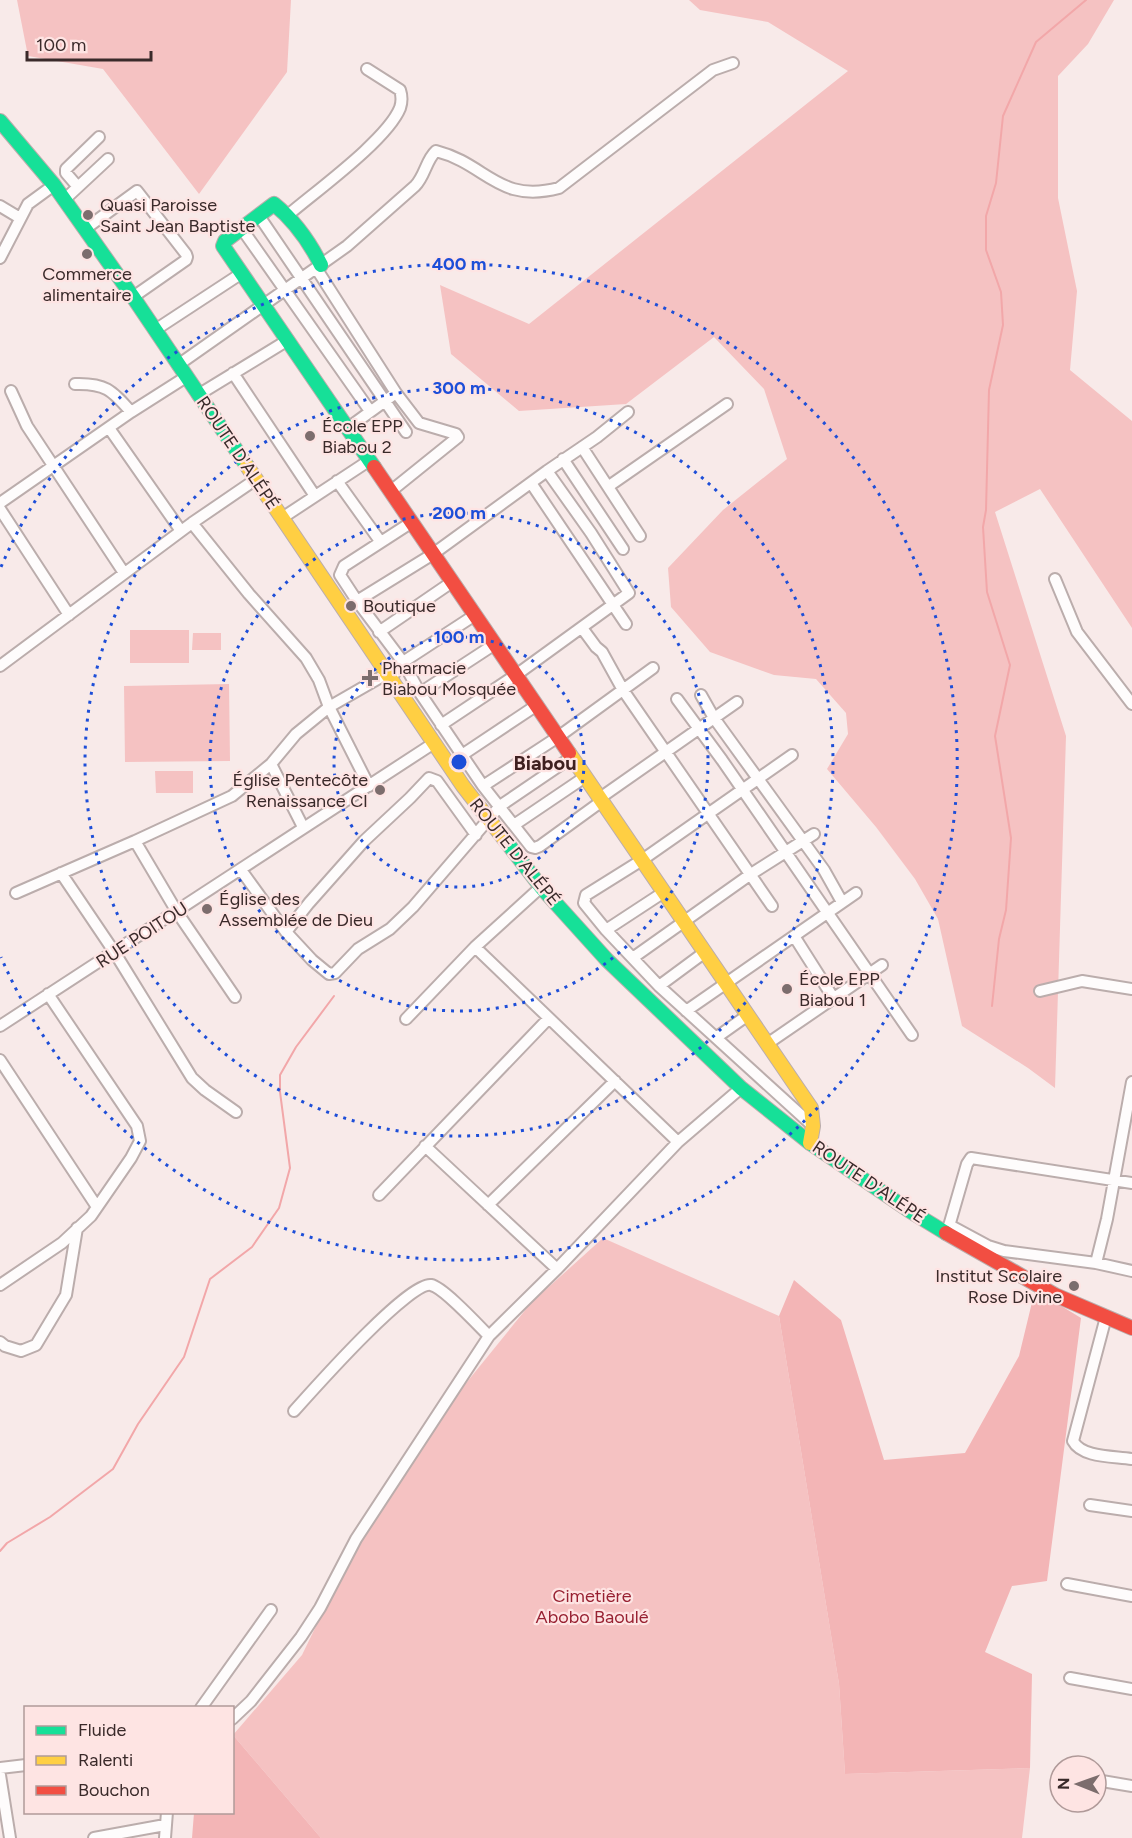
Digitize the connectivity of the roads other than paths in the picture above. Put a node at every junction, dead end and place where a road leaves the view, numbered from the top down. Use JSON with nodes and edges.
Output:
{"nodes":[{"id":1,"x":732,"y":63,"type":"dead end"},
{"id":2,"x":368,"y":69,"type":"dead end"},
{"id":3,"x":0,"y":121,"type":"edge"},
{"id":4,"x":99,"y":137,"type":"dead end"},
{"id":5,"x":108,"y":159,"type":"dead end"},
{"id":6,"x":54,"y":185,"type":"junction"},
{"id":7,"x":78,"y":187,"type":"junction"},
{"id":8,"x":64,"y":200,"type":"junction"},
{"id":9,"x":0,"y":206,"type":"edge"},
{"id":10,"x":288,"y":215,"type":"junction"},
{"id":11,"x":259,"y":216,"type":"junction"},
{"id":12,"x":20,"y":218,"type":"junction"},
{"id":13,"x":243,"y":228,"type":"junction"},
{"id":14,"x":85,"y":229,"type":"junction"},
{"id":15,"x":0,"y":258,"type":"edge"},
{"id":16,"x":319,"y":267,"type":"junction"},
{"id":17,"x":242,"y":273,"type":"junction"},
{"id":18,"x":303,"y":279,"type":"junction"},
{"id":19,"x":285,"y":290,"type":"junction"},
{"id":20,"x":133,"y":297,"type":"junction"},
{"id":21,"x":264,"y":306,"type":"junction"},
{"id":22,"x":155,"y":330,"type":"junction"},
{"id":23,"x":288,"y":340,"type":"junction"},
{"id":24,"x":178,"y":365,"type":"junction"},
{"id":25,"x":233,"y":373,"type":"junction"},
{"id":26,"x":186,"y":377,"type":"junction"},
{"id":27,"x":75,"y":384,"type":"dead end"},
{"id":28,"x":11,"y":391,"type":"dead end"},
{"id":29,"x":396,"y":393,"type":"junction"},
{"id":30,"x":198,"y":395,"type":"junction"},
{"id":31,"x":384,"y":401,"type":"junction"},
{"id":32,"x":727,"y":404,"type":"dead end"},
{"id":33,"x":370,"y":411,"type":"junction"},
{"id":34,"x":131,"y":412,"type":"junction"},
{"id":35,"x":628,"y":412,"type":"dead end"},
{"id":36,"x":109,"y":428,"type":"junction"},
{"id":37,"x":348,"y":428,"type":"junction"},
{"id":38,"x":406,"y":432,"type":"dead end"},
{"id":39,"x":582,"y":447,"type":"junction"},
{"id":40,"x":563,"y":459,"type":"junction"},
{"id":41,"x":370,"y":460,"type":"junction"},
{"id":42,"x":52,"y":466,"type":"junction"},
{"id":43,"x":547,"y":471,"type":"junction"},
{"id":44,"x":255,"y":480,"type":"junction"},
{"id":45,"x":337,"y":481,"type":"junction"},
{"id":46,"x":531,"y":483,"type":"junction"},
{"id":47,"x":609,"y":486,"type":"junction"},
{"id":48,"x":391,"y":491,"type":"junction"},
{"id":49,"x":315,"y":496,"type":"junction"},
{"id":50,"x":0,"y":503,"type":"edge"},
{"id":51,"x":0,"y":509,"type":"edge"},
{"id":52,"x":282,"y":518,"type":"junction"},
{"id":53,"x":412,"y":522,"type":"junction"},
{"id":54,"x":192,"y":523,"type":"junction"},
{"id":55,"x":181,"y":531,"type":"junction"},
{"id":56,"x":640,"y":536,"type":"dead end"},
{"id":57,"x":380,"y":541,"type":"junction"},
{"id":58,"x":623,"y":549,"type":"dead end"},
{"id":59,"x":434,"y":554,"type":"junction"},
{"id":60,"x":124,"y":573,"type":"junction"},
{"id":61,"x":1055,"y":579,"type":"dead end"},
{"id":62,"x":452,"y":582,"type":"junction"},
{"id":63,"x":357,"y":601,"type":"junction"},
{"id":64,"x":614,"y":605,"type":"junction"},
{"id":65,"x":69,"y":615,"type":"junction"},
{"id":66,"x":475,"y":615,"type":"junction"},
{"id":67,"x":626,"y":624,"type":"dead end"},
{"id":68,"x":582,"y":628,"type":"junction"},
{"id":69,"x":379,"y":632,"type":"junction"},
{"id":70,"x":495,"y":645,"type":"junction"},
{"id":71,"x":403,"y":662,"type":"junction"},
{"id":72,"x":0,"y":666,"type":"edge"},
{"id":73,"x":653,"y":668,"type":"dead end"},
{"id":74,"x":389,"y":675,"type":"junction"},
{"id":75,"x":516,"y":675,"type":"junction"},
{"id":76,"x":623,"y":690,"type":"junction"},
{"id":77,"x":420,"y":693,"type":"junction"},
{"id":78,"x":701,"y":695,"type":"dead end"},
{"id":79,"x":677,"y":699,"type":"dead end"},
{"id":80,"x":737,"y":702,"type":"dead end"},
{"id":81,"x":1132,"y":704,"type":"edge"},
{"id":82,"x":537,"y":705,"type":"junction"},
{"id":83,"x":329,"y":707,"type":"junction"},
{"id":84,"x":714,"y":718,"type":"junction"},
{"id":85,"x":441,"y":725,"type":"junction"},
{"id":86,"x":698,"y":729,"type":"junction"},
{"id":87,"x":558,"y":737,"type":"junction"},
{"id":88,"x":434,"y":743,"type":"junction"},
{"id":89,"x":666,"y":752,"type":"junction"},
{"id":90,"x":462,"y":755,"type":"junction"},
{"id":91,"x":792,"y":755,"type":"dead end"},
{"id":92,"x":572,"y":757,"type":"junction"},
{"id":93,"x":271,"y":764,"type":"junction"},
{"id":94,"x":585,"y":777,"type":"junction"},
{"id":95,"x":759,"y":779,"type":"junction"},
{"id":96,"x":369,"y":786,"type":"junction"},
{"id":97,"x":483,"y":786,"type":"junction"},
{"id":98,"x":743,"y":791,"type":"junction"},
{"id":99,"x":601,"y":800,"type":"junction"},
{"id":100,"x":500,"y":806,"type":"junction"},
{"id":101,"x":709,"y":813,"type":"junction"},
{"id":102,"x":488,"y":820,"type":"junction"},
{"id":103,"x":514,"y":825,"type":"junction"},
{"id":104,"x":303,"y":827,"type":"junction"},
{"id":105,"x":814,"y":834,"type":"dead end"},
{"id":106,"x":476,"y":835,"type":"junction"},
{"id":107,"x":135,"y":841,"type":"junction"},
{"id":108,"x":802,"y":841,"type":"junction"},
{"id":109,"x":785,"y":851,"type":"junction"},
{"id":110,"x":642,"y":860,"type":"junction"},
{"id":111,"x":241,"y":870,"type":"junction"},
{"id":112,"x":61,"y":873,"type":"junction"},
{"id":113,"x":751,"y":874,"type":"junction"},
{"id":114,"x":541,"y":886,"type":"junction"},
{"id":115,"x":664,"y":892,"type":"junction"},
{"id":116,"x":15,"y":893,"type":"dead end"},
{"id":117,"x":856,"y":893,"type":"dead end"},
{"id":118,"x":842,"y":902,"type":"junction"},
{"id":119,"x":772,"y":906,"type":"dead end"},
{"id":120,"x":177,"y":912,"type":"junction"},
{"id":121,"x":826,"y":913,"type":"junction"},
{"id":122,"x":684,"y":922,"type":"junction"},
{"id":123,"x":606,"y":930,"type":"junction"},
{"id":124,"x":286,"y":932,"type":"junction"},
{"id":125,"x":794,"y":936,"type":"junction"},
{"id":126,"x":475,"y":947,"type":"junction"},
{"id":127,"x":705,"y":952,"type":"junction"},
{"id":128,"x":115,"y":953,"type":"junction"},
{"id":129,"x":634,"y":957,"type":"junction"},
{"id":130,"x":882,"y":965,"type":"dead end"},
{"id":131,"x":869,"y":974,"type":"junction"},
{"id":132,"x":727,"y":984,"type":"junction"},
{"id":133,"x":659,"y":986,"type":"junction"},
{"id":134,"x":1132,"y":989,"type":"edge"},
{"id":135,"x":1040,"y":991,"type":"dead end"},
{"id":136,"x":48,"y":994,"type":"junction"},
{"id":137,"x":235,"y":997,"type":"dead end"},
{"id":138,"x":834,"y":999,"type":"junction"},
{"id":139,"x":686,"y":1011,"type":"junction"},
{"id":140,"x":748,"y":1015,"type":"junction"},
{"id":141,"x":549,"y":1017,"type":"junction"},
{"id":142,"x":406,"y":1019,"type":"dead end"},
{"id":143,"x":0,"y":1026,"type":"edge"},
{"id":144,"x":912,"y":1035,"type":"dead end"},
{"id":145,"x":717,"y":1037,"type":"junction"},
{"id":146,"x":767,"y":1044,"type":"junction"},
{"id":147,"x":0,"y":1061,"type":"edge"},
{"id":148,"x":615,"y":1081,"type":"junction"},
{"id":149,"x":1132,"y":1082,"type":"edge"},
{"id":150,"x":741,"y":1088,"type":"junction"},
{"id":151,"x":236,"y":1112,"type":"dead end"},
{"id":152,"x":813,"y":1126,"type":"junction"},
{"id":153,"x":678,"y":1142,"type":"junction"},
{"id":154,"x":810,"y":1143,"type":"junction"},
{"id":155,"x":425,"y":1146,"type":"junction"},
{"id":156,"x":1113,"y":1179,"type":"junction"},
{"id":157,"x":1132,"y":1182,"type":"edge"},
{"id":158,"x":379,"y":1195,"type":"dead end"},
{"id":159,"x":488,"y":1205,"type":"junction"},
{"id":160,"x":97,"y":1207,"type":"junction"},
{"id":161,"x":77,"y":1228,"type":"junction"},
{"id":162,"x":948,"y":1229,"type":"junction"},
{"id":163,"x":1096,"y":1263,"type":"junction"},
{"id":164,"x":557,"y":1269,"type":"junction"},
{"id":165,"x":1132,"y":1271,"type":"edge"},
{"id":166,"x":0,"y":1285,"type":"edge"},
{"id":167,"x":1106,"y":1317,"type":"junction"},
{"id":168,"x":1132,"y":1328,"type":"edge"},
{"id":169,"x":489,"y":1336,"type":"junction"},
{"id":170,"x":0,"y":1342,"type":"edge"},
{"id":171,"x":294,"y":1411,"type":"dead end"},
{"id":172,"x":1132,"y":1459,"type":"edge"},
{"id":173,"x":1090,"y":1505,"type":"dead end"},
{"id":174,"x":1132,"y":1511,"type":"edge"},
{"id":175,"x":1068,"y":1584,"type":"dead end"},
{"id":176,"x":1132,"y":1596,"type":"edge"},
{"id":177,"x":271,"y":1610,"type":"dead end"},
{"id":178,"x":1070,"y":1678,"type":"dead end"},
{"id":179,"x":1132,"y":1689,"type":"edge"},
{"id":180,"x":202,"y":1706,"type":"edge"},
{"id":181,"x":234,"y":1717,"type":"edge"},
{"id":182,"x":24,"y":1765,"type":"edge"},
{"id":183,"x":0,"y":1768,"type":"edge"},
{"id":184,"x":0,"y":1775,"type":"edge"},
{"id":185,"x":1108,"y":1782,"type":"edge"},
{"id":186,"x":1132,"y":1786,"type":"edge"},
{"id":187,"x":167,"y":1814,"type":"edge"},
{"id":188,"x":165,"y":1825,"type":"junction"},
{"id":189,"x":10,"y":1838,"type":"edge"},
{"id":190,"x":94,"y":1838,"type":"edge"},
{"id":191,"x":165,"y":1838,"type":"edge"}],
"edges":[{"from":1,"to":16,"type":"street"},
{"from":2,"to":10,"type":"street"},
{"from":3,"to":6,"type":"main road","name":"ROUTE D'ALÉPÉ"},
{"from":4,"to":7,"type":"street"},
{"from":5,"to":7,"type":"street"},
{"from":6,"to":8,"type":"main road","name":"ROUTE D'ALÉPÉ"},
{"from":6,"to":12,"type":"street"},
{"from":7,"to":8,"type":"street"},
{"from":8,"to":14,"type":"main road","name":"ROUTE D'ALÉPÉ"},
{"from":9,"to":12,"type":"street"},
{"from":10,"to":11,"type":"main road"},
{"from":10,"to":16,"type":"main road"},
{"from":11,"to":13,"type":"main road"},
{"from":11,"to":18,"type":"street"},
{"from":12,"to":15,"type":"street"},
{"from":13,"to":17,"type":"main road"},
{"from":13,"to":19,"type":"street"},
{"from":14,"to":20,"type":"main road","name":"ROUTE D'ALÉPÉ"},
{"from":14,"to":20,"type":"street"},
{"from":16,"to":18,"type":"street"},
{"from":16,"to":29,"type":"street"},
{"from":17,"to":21,"type":"main road"},
{"from":17,"to":22,"type":"street"},
{"from":18,"to":19,"type":"street"},
{"from":18,"to":31,"type":"street"},
{"from":19,"to":21,"type":"street"},
{"from":19,"to":33,"type":"street"},
{"from":20,"to":22,"type":"main road","name":"ROUTE D'ALÉPÉ"},
{"from":21,"to":23,"type":"main road"},
{"from":21,"to":24,"type":"street"},
{"from":22,"to":24,"type":"main road","name":"ROUTE D'ALÉPÉ"},
{"from":23,"to":25,"type":"street"},
{"from":23,"to":37,"type":"main road"},
{"from":24,"to":26,"type":"main road","name":"ROUTE D'ALÉPÉ"},
{"from":25,"to":30,"type":"street"},
{"from":25,"to":49,"type":"street"},
{"from":26,"to":30,"type":"main road","name":"ROUTE D'ALÉPÉ"},
{"from":26,"to":34,"type":"street"},
{"from":27,"to":34,"type":"street"},
{"from":28,"to":42,"type":"street"},
{"from":29,"to":31,"type":"street"},
{"from":29,"to":48,"type":"street"},
{"from":30,"to":44,"type":"main road","name":"ROUTE D'ALÉPÉ"},
{"from":31,"to":33,"type":"street"},
{"from":31,"to":38,"type":"street"},
{"from":32,"to":47,"type":"street"},
{"from":33,"to":37,"type":"street"},
{"from":34,"to":36,"type":"street"},
{"from":35,"to":39,"type":"street"},
{"from":36,"to":42,"type":"street"},
{"from":36,"to":55,"type":"street"},
{"from":37,"to":41,"type":"main road"},
{"from":39,"to":40,"type":"street"},
{"from":39,"to":47,"type":"street"},
{"from":40,"to":43,"type":"street"},
{"from":40,"to":58,"type":"street"},
{"from":41,"to":45,"type":"street"},
{"from":41,"to":48,"type":"main road"},
{"from":42,"to":50,"type":"street"},
{"from":42,"to":60,"type":"street"},
{"from":43,"to":46,"type":"street"},
{"from":43,"to":64,"type":"street"},
{"from":44,"to":52,"type":"main road","name":"ROUTE D'ALÉPÉ"},
{"from":44,"to":54,"type":"street"},
{"from":45,"to":49,"type":"street"},
{"from":45,"to":57,"type":"street"},
{"from":46,"to":59,"type":"street"},
{"from":46,"to":64,"type":"street"},
{"from":47,"to":56,"type":"street"},
{"from":48,"to":53,"type":"main road"},
{"from":49,"to":52,"type":"street"},
{"from":51,"to":65,"type":"street"},
{"from":52,"to":74,"type":"main road","name":"ROUTE D'ALÉPÉ"},
{"from":53,"to":57,"type":"street"},
{"from":53,"to":59,"type":"main road"},
{"from":54,"to":55,"type":"street"},
{"from":54,"to":83,"type":"street"},
{"from":55,"to":60,"type":"street"},
{"from":57,"to":63,"type":"street"},
{"from":59,"to":62,"type":"main road"},
{"from":59,"to":63,"type":"street"},
{"from":60,"to":65,"type":"street"},
{"from":61,"to":81,"type":"street"},
{"from":62,"to":66,"type":"main road"},
{"from":62,"to":69,"type":"street"},
{"from":63,"to":69,"type":"street"},
{"from":64,"to":67,"type":"street"},
{"from":64,"to":68,"type":"street"},
{"from":65,"to":72,"type":"street"},
{"from":66,"to":70,"type":"main road"},
{"from":66,"to":71,"type":"street"},
{"from":68,"to":75,"type":"street"},
{"from":68,"to":76,"type":"street"},
{"from":69,"to":71,"type":"street"},
{"from":70,"to":75,"type":"main road"},
{"from":70,"to":77,"type":"street"},
{"from":71,"to":74,"type":"street"},
{"from":71,"to":77,"type":"street"},
{"from":73,"to":76,"type":"street"},
{"from":74,"to":83,"type":"street"},
{"from":74,"to":88,"type":"main road","name":"ROUTE D'ALÉPÉ"},
{"from":75,"to":82,"type":"main road"},
{"from":75,"to":85,"type":"street"},
{"from":76,"to":87,"type":"street"},
{"from":76,"to":89,"type":"street"},
{"from":77,"to":85,"type":"street"},
{"from":78,"to":84,"type":"street"},
{"from":79,"to":86,"type":"street"},
{"from":80,"to":84,"type":"street"},
{"from":82,"to":87,"type":"main road"},
{"from":82,"to":90,"type":"street"},
{"from":83,"to":93,"type":"street"},
{"from":83,"to":96,"type":"street"},
{"from":84,"to":86,"type":"street"},
{"from":84,"to":95,"type":"street"},
{"from":85,"to":90,"type":"street"},
{"from":86,"to":89,"type":"street"},
{"from":86,"to":98,"type":"street"},
{"from":87,"to":92,"type":"main road"},
{"from":87,"to":97,"type":"street"},
{"from":88,"to":96,"type":"street","name":"RUE POITOU"},
{"from":88,"to":102,"type":"main road","name":"ROUTE D'ALÉPÉ"},
{"from":89,"to":99,"type":"street"},
{"from":89,"to":101,"type":"street"},
{"from":90,"to":97,"type":"street"},
{"from":91,"to":95,"type":"street"},
{"from":92,"to":94,"type":"main road"},
{"from":92,"to":100,"type":"street"},
{"from":93,"to":104,"type":"street"},
{"from":93,"to":107,"type":"street"},
{"from":94,"to":99,"type":"main road"},
{"from":94,"to":103,"type":"street"},
{"from":95,"to":98,"type":"street"},
{"from":95,"to":108,"type":"street"},
{"from":96,"to":104,"type":"street","name":"RUE POITOU"},
{"from":97,"to":100,"type":"street"},
{"from":98,"to":101,"type":"street"},
{"from":98,"to":109,"type":"street"},
{"from":99,"to":103,"type":"street"},
{"from":99,"to":110,"type":"main road"},
{"from":100,"to":102,"type":"street"},
{"from":100,"to":103,"type":"street"},
{"from":101,"to":110,"type":"street"},
{"from":101,"to":113,"type":"street"},
{"from":102,"to":106,"type":"street"},
{"from":102,"to":114,"type":"main road","name":"ROUTE D'ALÉPÉ"},
{"from":104,"to":111,"type":"street","name":"RUE POITOU"},
{"from":105,"to":108,"type":"street"},
{"from":106,"to":124,"type":"street"},
{"from":106,"to":124,"type":"street"},
{"from":107,"to":112,"type":"street"},
{"from":107,"to":120,"type":"street"},
{"from":108,"to":109,"type":"street"},
{"from":108,"to":118,"type":"street"},
{"from":109,"to":113,"type":"street"},
{"from":109,"to":121,"type":"street"},
{"from":110,"to":115,"type":"main road"},
{"from":110,"to":123,"type":"street"},
{"from":111,"to":120,"type":"street","name":"RUE POITOU"},
{"from":111,"to":124,"type":"street"},
{"from":112,"to":116,"type":"street"},
{"from":112,"to":128,"type":"street"},
{"from":113,"to":119,"type":"street"},
{"from":113,"to":122,"type":"street"},
{"from":114,"to":126,"type":"street"},
{"from":114,"to":150,"type":"main road","name":"ROUTE D'ALÉPÉ"},
{"from":115,"to":122,"type":"main road"},
{"from":115,"to":123,"type":"street"},
{"from":117,"to":118,"type":"street"},
{"from":118,"to":121,"type":"street"},
{"from":120,"to":128,"type":"street","name":"RUE POITOU"},
{"from":120,"to":137,"type":"street"},
{"from":121,"to":125,"type":"street"},
{"from":121,"to":131,"type":"street"},
{"from":122,"to":127,"type":"main road"},
{"from":122,"to":129,"type":"street"},
{"from":123,"to":129,"type":"street"},
{"from":125,"to":132,"type":"street"},
{"from":125,"to":138,"type":"street"},
{"from":126,"to":141,"type":"street"},
{"from":126,"to":142,"type":"street"},
{"from":127,"to":132,"type":"main road"},
{"from":127,"to":133,"type":"street"},
{"from":128,"to":136,"type":"street","name":"RUE POITOU"},
{"from":128,"to":151,"type":"street"},
{"from":129,"to":133,"type":"street"},
{"from":130,"to":131,"type":"street"},
{"from":131,"to":138,"type":"street"},
{"from":131,"to":144,"type":"street"},
{"from":132,"to":139,"type":"street"},
{"from":132,"to":140,"type":"main road"},
{"from":133,"to":139,"type":"street"},
{"from":134,"to":135,"type":"street"},
{"from":136,"to":143,"type":"street","name":"RUE POITOU"},
{"from":136,"to":160,"type":"street"},
{"from":138,"to":146,"type":"street"},
{"from":139,"to":145,"type":"street"},
{"from":140,"to":145,"type":"street"},
{"from":140,"to":146,"type":"main road"},
{"from":141,"to":148,"type":"street"},
{"from":141,"to":155,"type":"street"},
{"from":145,"to":152,"type":"street"},
{"from":146,"to":152,"type":"main road"},
{"from":147,"to":160,"type":"street"},
{"from":148,"to":153,"type":"street"},
{"from":148,"to":159,"type":"street"},
{"from":149,"to":156,"type":"street"},
{"from":150,"to":153,"type":"street"},
{"from":150,"to":154,"type":"main road","name":"ROUTE D'ALÉPÉ"},
{"from":152,"to":154,"type":"main road"},
{"from":153,"to":164,"type":"street"},
{"from":154,"to":162,"type":"main road","name":"ROUTE D'ALÉPÉ"},
{"from":155,"to":158,"type":"street"},
{"from":155,"to":159,"type":"street"},
{"from":156,"to":157,"type":"street"},
{"from":156,"to":162,"type":"street"},
{"from":156,"to":163,"type":"street"},
{"from":159,"to":164,"type":"street"},
{"from":160,"to":161,"type":"street"},
{"from":161,"to":166,"type":"street"},
{"from":161,"to":170,"type":"street"},
{"from":162,"to":163,"type":"street"},
{"from":162,"to":167,"type":"main road","name":"ROUTE D'ALÉPÉ"},
{"from":163,"to":165,"type":"street"},
{"from":164,"to":169,"type":"street"},
{"from":167,"to":168,"type":"main road","name":"ROUTE D'ALÉPÉ"},
{"from":167,"to":172,"type":"street"},
{"from":169,"to":171,"type":"street"},
{"from":169,"to":181,"type":"street"},
{"from":173,"to":174,"type":"street"},
{"from":175,"to":176,"type":"street"},
{"from":177,"to":180,"type":"street"},
{"from":178,"to":179,"type":"street"},
{"from":182,"to":183,"type":"street"},
{"from":184,"to":189,"type":"street"},
{"from":185,"to":186,"type":"street"},
{"from":187,"to":188,"type":"street"},
{"from":188,"to":190,"type":"street"},
{"from":188,"to":191,"type":"street"}]}
